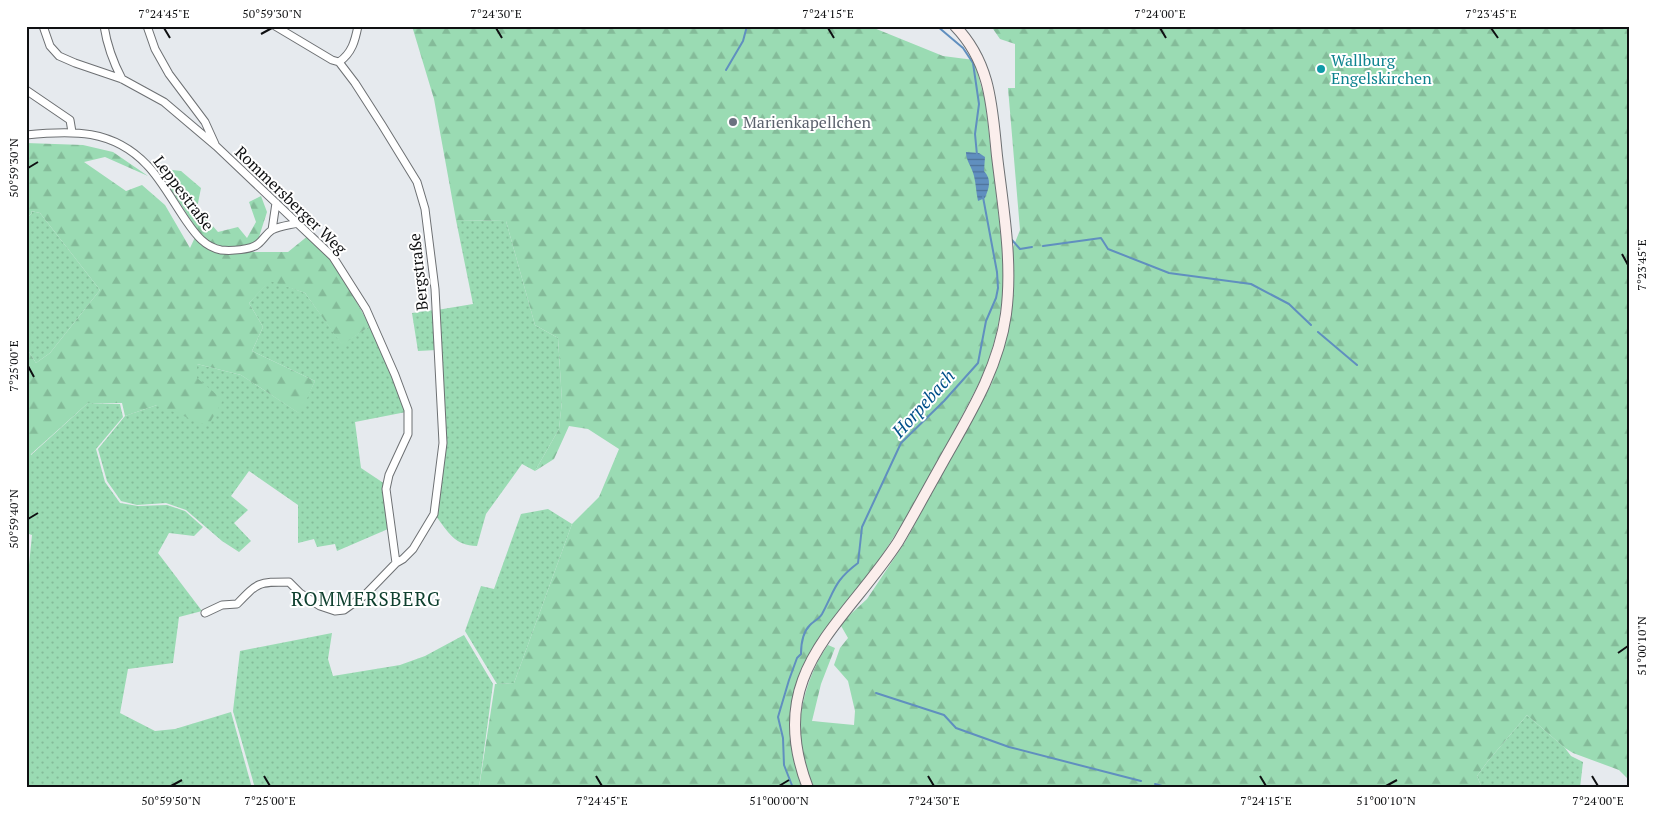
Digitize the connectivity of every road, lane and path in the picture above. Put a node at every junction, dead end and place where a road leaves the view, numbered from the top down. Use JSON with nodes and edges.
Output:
{"nodes":[{"id":1,"x":43,"y":26,"type":"edge"},
{"id":2,"x":104,"y":26,"type":"edge"},
{"id":3,"x":148,"y":26,"type":"edge"},
{"id":4,"x":274,"y":26,"type":"edge"},
{"id":5,"x":358,"y":26,"type":"edge"},
{"id":6,"x":955,"y":26,"type":"edge"},
{"id":7,"x":339,"y":62,"type":"junction"},
{"id":8,"x":122,"y":79,"type":"junction"},
{"id":9,"x":26,"y":90,"type":"edge"},
{"id":10,"x":72,"y":132,"type":"junction"},
{"id":11,"x":26,"y":135,"type":"edge"},
{"id":12,"x":216,"y":146,"type":"junction"},
{"id":13,"x":276,"y":203,"type":"junction"},
{"id":14,"x":298,"y":223,"type":"junction"},
{"id":15,"x":272,"y":230,"type":"junction"},
{"id":16,"x":396,"y":563,"type":"junction"},
{"id":17,"x":205,"y":613,"type":"dead end"},
{"id":18,"x":808,"y":788,"type":"edge"}],
"edges":[{"from":1,"to":8,"type":"street","name":"Rommersberger Weg"},
{"from":2,"to":8,"type":"street"},
{"from":3,"to":12,"type":"street"},
{"from":4,"to":7,"type":"street","name":"Bergstraße"},
{"from":5,"to":7,"type":"street"},
{"from":6,"to":18,"type":"street"},
{"from":7,"to":16,"type":"street","name":"Bergstraße"},
{"from":8,"to":12,"type":"street","name":"Rommersberger Weg"},
{"from":9,"to":10,"type":"street"},
{"from":10,"to":11,"type":"street","name":"Leppestraße"},
{"from":10,"to":15,"type":"street","name":"Leppestraße"},
{"from":12,"to":13,"type":"street","name":"Rommersberger Weg"},
{"from":13,"to":14,"type":"street","name":"Rommersberger Weg"},
{"from":13,"to":15,"type":"street"},
{"from":14,"to":15,"type":"street","name":"Leppestraße"},
{"from":14,"to":16,"type":"street","name":"Rommersberger Weg"},
{"from":16,"to":17,"type":"street"}]}
